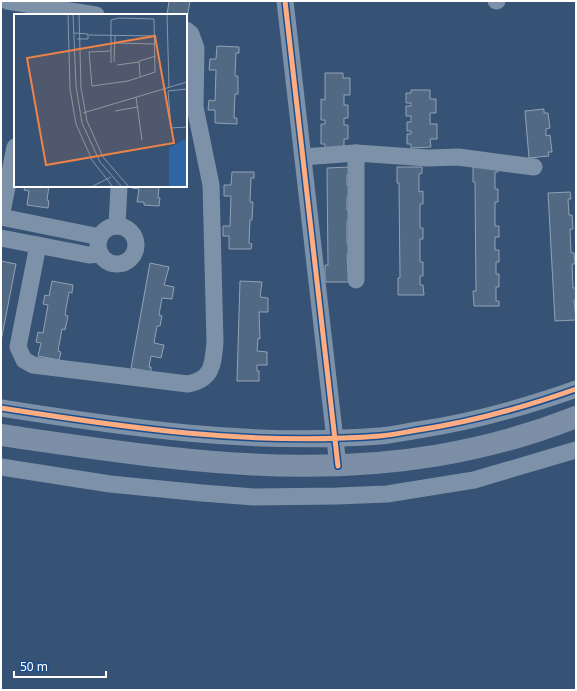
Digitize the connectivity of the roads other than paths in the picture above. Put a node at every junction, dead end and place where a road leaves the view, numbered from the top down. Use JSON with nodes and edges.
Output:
{"nodes":[{"id":1,"x":5,"y":1,"type":"edge"},
{"id":2,"x":284,"y":1,"type":"edge"},
{"id":3,"x":42,"y":11,"type":"edge"},
{"id":4,"x":82,"y":14,"type":"edge"},
{"id":5,"x":1,"y":15,"type":"edge"},
{"id":6,"x":187,"y":31,"type":"edge"},
{"id":7,"x":191,"y":116,"type":"edge"},
{"id":8,"x":14,"y":152,"type":"edge"},
{"id":9,"x":356,"y":153,"type":"junction"},
{"id":10,"x":302,"y":157,"type":"junction"},
{"id":11,"x":534,"y":167,"type":"dead end"},
{"id":12,"x":119,"y":187,"type":"edge"},
{"id":13,"x":1,"y":217,"type":"edge"},
{"id":14,"x":117,"y":226,"type":"junction"},
{"id":15,"x":100,"y":237,"type":"junction"},
{"id":16,"x":1,"y":238,"type":"edge"},
{"id":17,"x":38,"y":245,"type":"junction"},
{"id":18,"x":100,"y":254,"type":"junction"},
{"id":19,"x":356,"y":280,"type":"dead end"},
{"id":20,"x":576,"y":389,"type":"edge"},
{"id":21,"x":1,"y":408,"type":"edge"},
{"id":22,"x":576,"y":416,"type":"edge"},
{"id":23,"x":576,"y":423,"type":"edge"},
{"id":24,"x":1,"y":435,"type":"edge"},
{"id":25,"x":335,"y":438,"type":"junction"},
{"id":26,"x":1,"y":442,"type":"edge"},
{"id":27,"x":576,"y":450,"type":"edge"},
{"id":28,"x":338,"y":466,"type":"junction"},
{"id":29,"x":1,"y":467,"type":"edge"}],
"edges":[{"from":1,"to":3,"type":"street"},
{"from":1,"to":5,"type":"street"},
{"from":2,"to":10,"type":"street"},
{"from":3,"to":4,"type":"street"},
{"from":6,"to":7,"type":"street"},
{"from":7,"to":17,"type":"street"},
{"from":8,"to":13,"type":"street"},
{"from":9,"to":10,"type":"street"},
{"from":9,"to":11,"type":"street"},
{"from":9,"to":19,"type":"street"},
{"from":10,"to":25,"type":"street"},
{"from":12,"to":14,"type":"street"},
{"from":13,"to":15,"type":"street"},
{"from":14,"to":15,"type":"street"},
{"from":14,"to":18,"type":"street"},
{"from":15,"to":18,"type":"street"},
{"from":16,"to":17,"type":"street"},
{"from":17,"to":18,"type":"street"},
{"from":20,"to":25,"type":"street"},
{"from":21,"to":25,"type":"street"},
{"from":22,"to":28,"type":"main road"},
{"from":23,"to":26,"type":"main road"},
{"from":24,"to":28,"type":"main road"},
{"from":25,"to":28,"type":"street"},
{"from":27,"to":29,"type":"street"}]}
